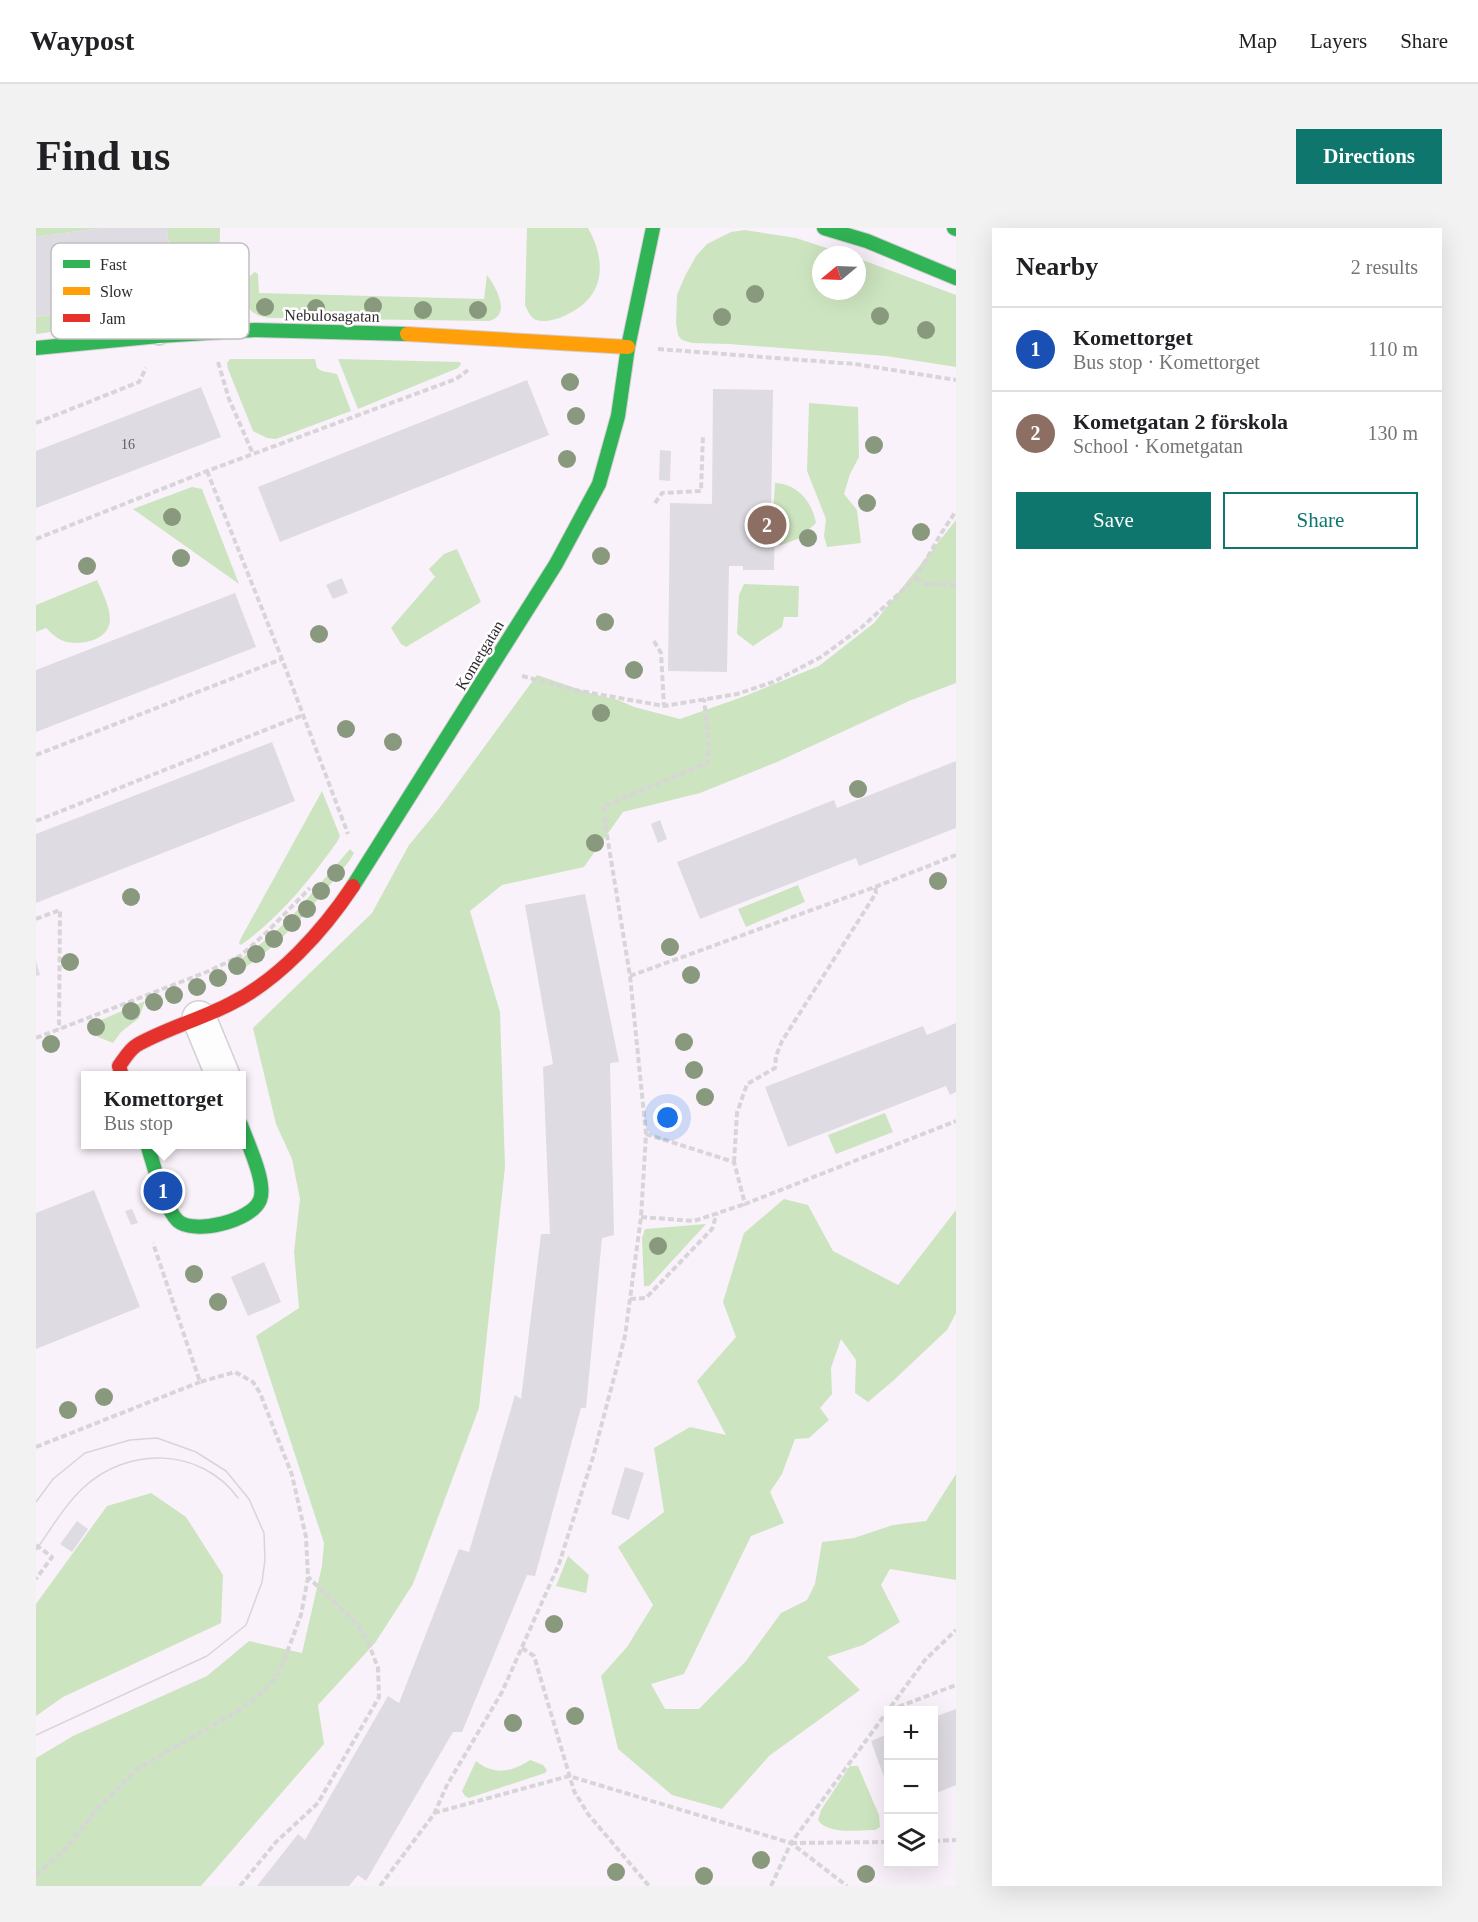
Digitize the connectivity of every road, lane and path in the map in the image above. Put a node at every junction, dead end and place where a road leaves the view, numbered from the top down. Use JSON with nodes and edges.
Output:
{"nodes":[{"id":1,"x":653,"y":228,"type":"edge"},
{"id":2,"x":824,"y":228,"type":"edge"},
{"id":3,"x":956,"y":278,"type":"edge"},
{"id":4,"x":249,"y":330,"type":"edge"},
{"id":5,"x":478,"y":337,"type":"junction"},
{"id":6,"x":127,"y":339,"type":"edge"},
{"id":7,"x":151,"y":339,"type":"edge"},
{"id":8,"x":628,"y":347,"type":"junction"},
{"id":9,"x":36,"y":348,"type":"edge"},
{"id":10,"x":216,"y":356,"type":"dead end"},
{"id":11,"x":956,"y":381,"type":"edge"},
{"id":12,"x":36,"y":423,"type":"edge"},
{"id":13,"x":703,"y":435,"type":"dead end"},
{"id":14,"x":253,"y":454,"type":"junction"},
{"id":15,"x":207,"y":471,"type":"junction"},
{"id":16,"x":655,"y":503,"type":"dead end"},
{"id":17,"x":956,"y":511,"type":"edge"},
{"id":18,"x":36,"y":539,"type":"edge"},
{"id":19,"x":915,"y":579,"type":"junction"},
{"id":20,"x":956,"y":585,"type":"edge"},
{"id":21,"x":654,"y":641,"type":"dead end"},
{"id":22,"x":282,"y":659,"type":"junction"},
{"id":23,"x":494,"y":664,"type":"junction"},
{"id":24,"x":704,"y":699,"type":"junction"},
{"id":25,"x":664,"y":706,"type":"junction"},
{"id":26,"x":303,"y":716,"type":"junction"},
{"id":27,"x":36,"y":754,"type":"edge"},
{"id":28,"x":36,"y":821,"type":"edge"},
{"id":29,"x":956,"y":855,"type":"edge"},
{"id":30,"x":370,"y":860,"type":"junction"},
{"id":31,"x":315,"y":882,"type":"dead end"},
{"id":32,"x":875,"y":887,"type":"junction"},
{"id":33,"x":36,"y":919,"type":"edge"},
{"id":34,"x":630,"y":976,"type":"junction"},
{"id":35,"x":199,"y":1017,"type":"junction"},
{"id":36,"x":59,"y":1029,"type":"junction"},
{"id":37,"x":36,"y":1038,"type":"edge"},
{"id":38,"x":120,"y":1071,"type":"edge"},
{"id":39,"x":221,"y":1071,"type":"edge"},
{"id":40,"x":956,"y":1121,"type":"edge"},
{"id":41,"x":646,"y":1134,"type":"junction"},
{"id":42,"x":246,"y":1140,"type":"edge"},
{"id":43,"x":149,"y":1149,"type":"edge"},
{"id":44,"x":734,"y":1162,"type":"junction"},
{"id":45,"x":745,"y":1204,"type":"junction"},
{"id":46,"x":717,"y":1213,"type":"junction"},
{"id":47,"x":641,"y":1217,"type":"junction"},
{"id":48,"x":152,"y":1239,"type":"dead end"},
{"id":49,"x":630,"y":1299,"type":"junction"},
{"id":50,"x":200,"y":1382,"type":"junction"},
{"id":51,"x":36,"y":1448,"type":"edge"},
{"id":52,"x":36,"y":1545,"type":"edge"},
{"id":53,"x":308,"y":1577,"type":"junction"},
{"id":54,"x":36,"y":1579,"type":"edge"},
{"id":55,"x":956,"y":1630,"type":"edge"},
{"id":56,"x":522,"y":1648,"type":"junction"},
{"id":57,"x":956,"y":1685,"type":"edge"},
{"id":58,"x":892,"y":1706,"type":"edge"},
{"id":59,"x":901,"y":1706,"type":"edge"},
{"id":60,"x":884,"y":1716,"type":"edge"},
{"id":61,"x":569,"y":1776,"type":"junction"},
{"id":62,"x":434,"y":1814,"type":"junction"},
{"id":63,"x":956,"y":1840,"type":"edge"},
{"id":64,"x":938,"y":1841,"type":"edge"},
{"id":65,"x":884,"y":1842,"type":"edge"},
{"id":66,"x":791,"y":1843,"type":"junction"},
{"id":67,"x":36,"y":1875,"type":"edge"},
{"id":68,"x":240,"y":1886,"type":"edge"},
{"id":69,"x":380,"y":1886,"type":"edge"},
{"id":70,"x":649,"y":1886,"type":"edge"},
{"id":71,"x":771,"y":1886,"type":"edge"},
{"id":72,"x":847,"y":1886,"type":"edge"}],
"edges":[{"from":1,"to":8,"type":"street","name":"Kometgatan"},
{"from":2,"to":3,"type":"street"},
{"from":4,"to":5,"type":"street","name":"Nebulosagatan"},
{"from":5,"to":8,"type":"street","name":"Nebulosagatan"},
{"from":5,"to":14,"type":"path"},
{"from":6,"to":9,"type":"street","name":"Nebulosagatan"},
{"from":7,"to":12,"type":"path"},
{"from":8,"to":11,"type":"path"},
{"from":8,"to":23,"type":"street","name":"Kometgatan"},
{"from":10,"to":14,"type":"path"},
{"from":13,"to":16,"type":"path"},
{"from":14,"to":15,"type":"path"},
{"from":15,"to":18,"type":"path"},
{"from":15,"to":22,"type":"path"},
{"from":17,"to":19,"type":"path"},
{"from":19,"to":20,"type":"path"},
{"from":19,"to":24,"type":"path"},
{"from":21,"to":25,"type":"path"},
{"from":22,"to":26,"type":"path"},
{"from":22,"to":27,"type":"path"},
{"from":23,"to":25,"type":"path"},
{"from":23,"to":30,"type":"street","name":"Kometgatan"},
{"from":24,"to":25,"type":"path"},
{"from":24,"to":34,"type":"path"},
{"from":26,"to":28,"type":"path"},
{"from":26,"to":30,"type":"path"},
{"from":29,"to":32,"type":"path"},
{"from":30,"to":35,"type":"street","name":"Kometgatan"},
{"from":31,"to":36,"type":"path"},
{"from":32,"to":34,"type":"path"},
{"from":32,"to":44,"type":"path"},
{"from":33,"to":36,"type":"path"},
{"from":34,"to":41,"type":"path"},
{"from":35,"to":38,"type":"street","name":"Kometgatan"},
{"from":35,"to":39,"type":"street"},
{"from":36,"to":37,"type":"path"},
{"from":40,"to":45,"type":"path"},
{"from":41,"to":44,"type":"path"},
{"from":41,"to":47,"type":"path"},
{"from":42,"to":43,"type":"street"},
{"from":44,"to":45,"type":"path"},
{"from":45,"to":46,"type":"path"},
{"from":46,"to":47,"type":"path"},
{"from":46,"to":49,"type":"path"},
{"from":47,"to":49,"type":"path"},
{"from":48,"to":50,"type":"path"},
{"from":49,"to":56,"type":"path"},
{"from":50,"to":51,"type":"path"},
{"from":50,"to":53,"type":"path"},
{"from":52,"to":54,"type":"path"},
{"from":53,"to":67,"type":"path"},
{"from":53,"to":68,"type":"path"},
{"from":55,"to":58,"type":"path"},
{"from":56,"to":61,"type":"path"},
{"from":56,"to":62,"type":"path"},
{"from":57,"to":59,"type":"path"},
{"from":60,"to":66,"type":"path"},
{"from":61,"to":62,"type":"path"},
{"from":61,"to":66,"type":"path"},
{"from":61,"to":70,"type":"path"},
{"from":62,"to":69,"type":"path"},
{"from":63,"to":64,"type":"path"},
{"from":65,"to":66,"type":"path"},
{"from":66,"to":71,"type":"path"},
{"from":66,"to":72,"type":"path"}]}
